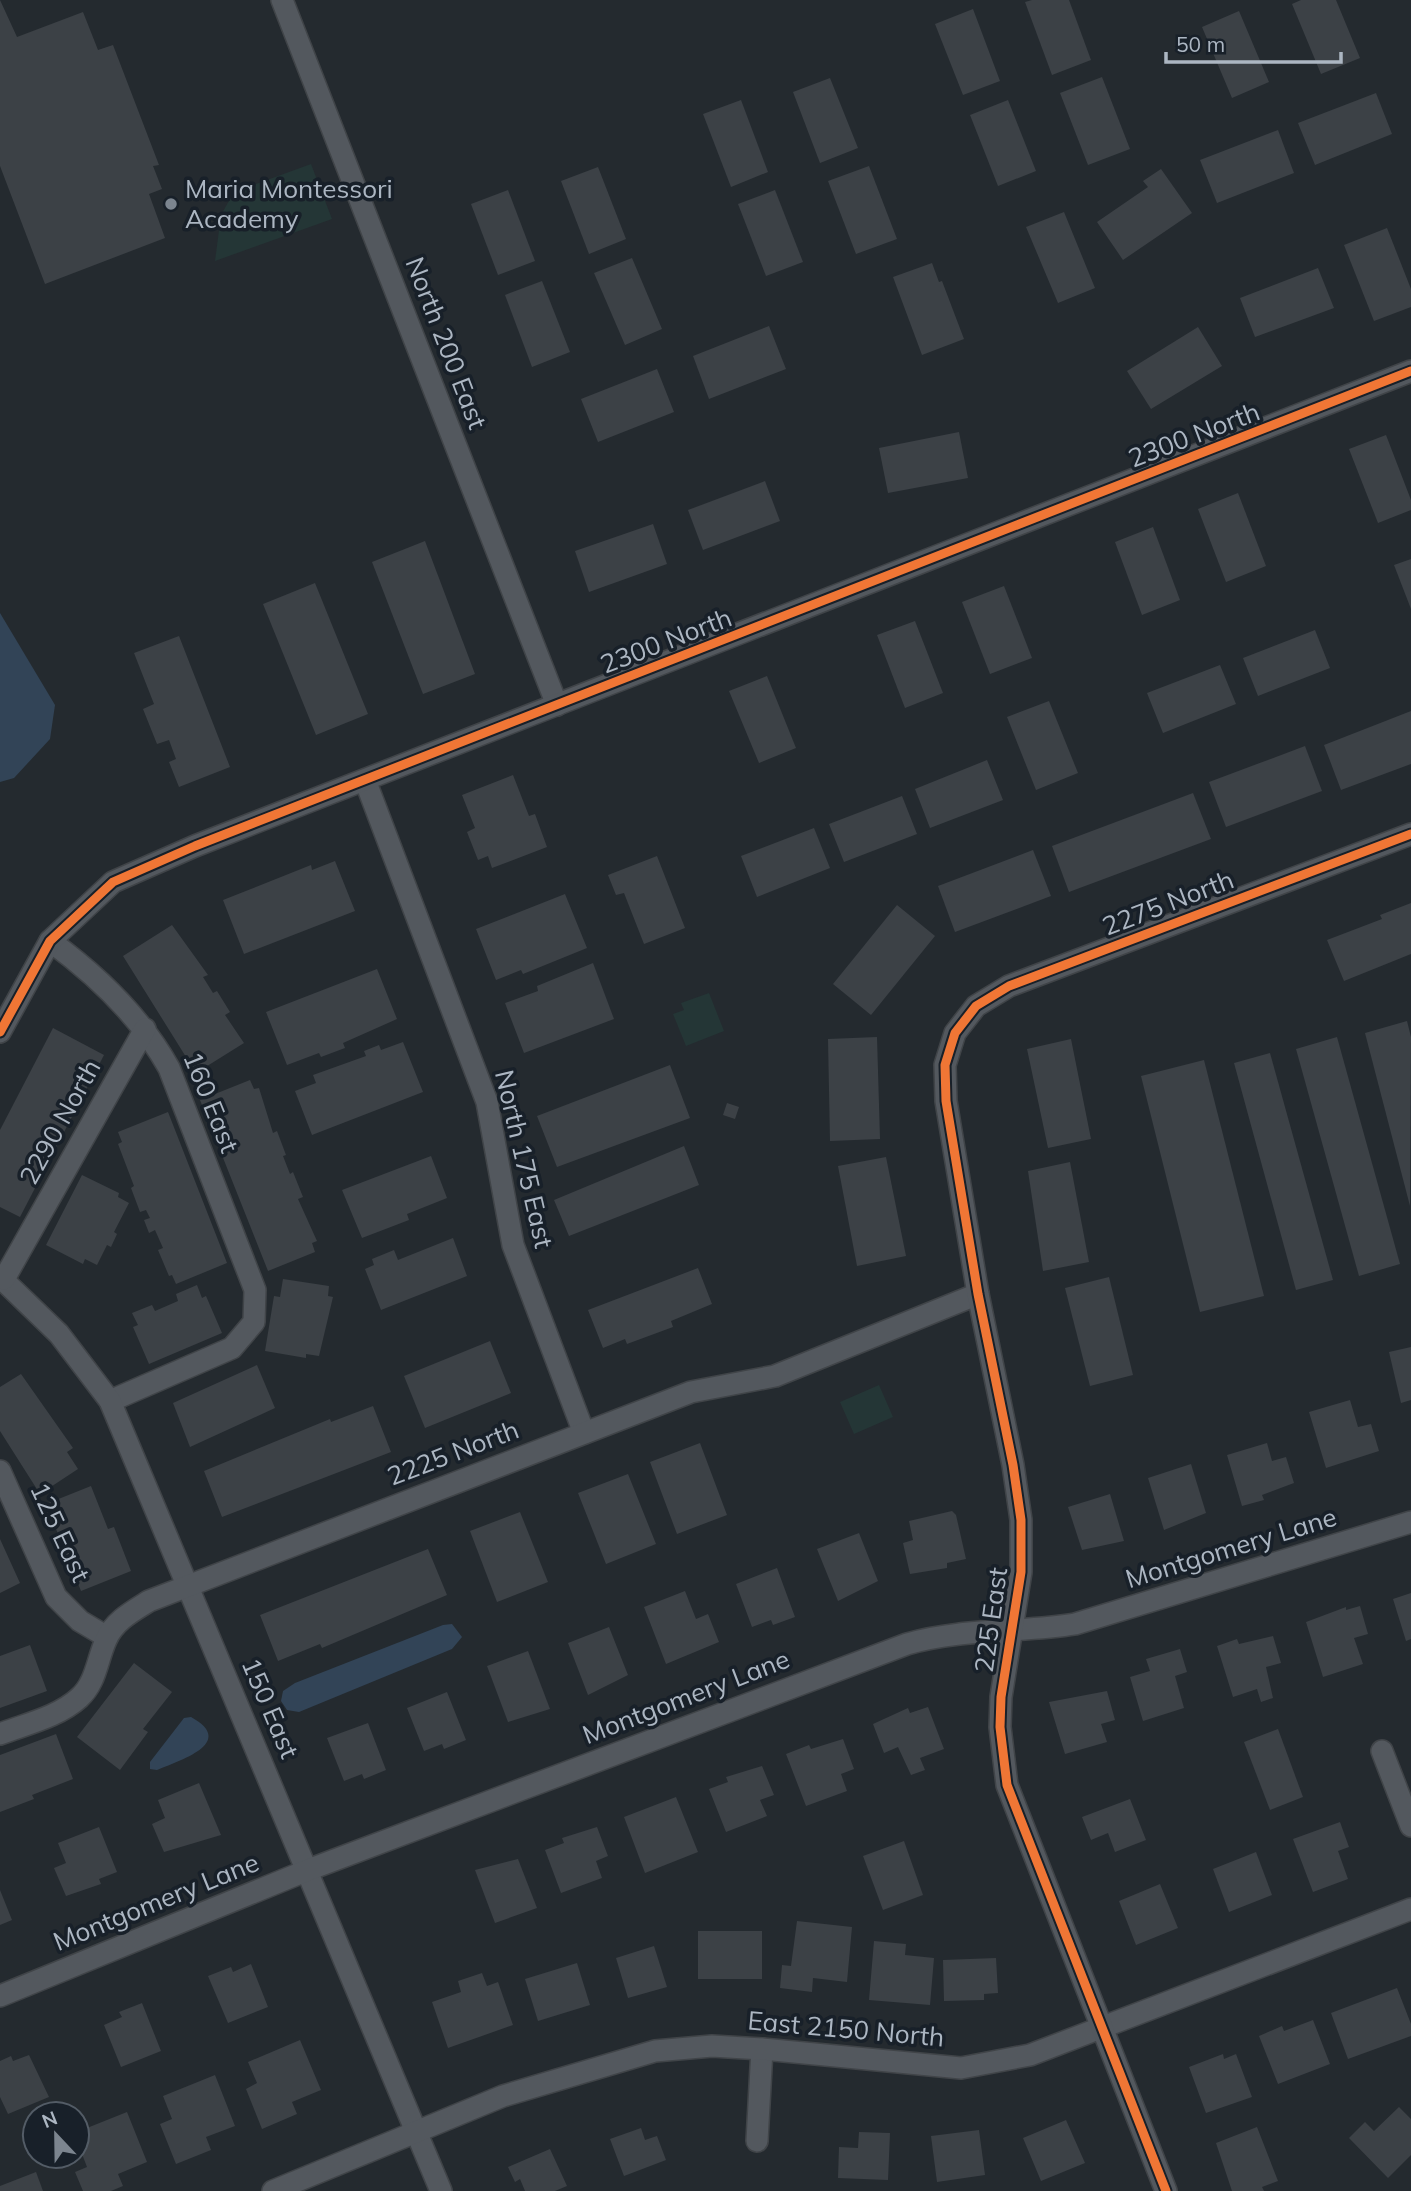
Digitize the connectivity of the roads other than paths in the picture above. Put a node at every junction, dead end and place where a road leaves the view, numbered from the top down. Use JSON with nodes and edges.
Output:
{"nodes":[{"id":1,"x":282,"y":0,"type":"edge"},
{"id":2,"x":1411,"y":371,"type":"edge"},
{"id":3,"x":557,"y":705,"type":"junction"},
{"id":4,"x":365,"y":780,"type":"junction"},
{"id":5,"x":1411,"y":834,"type":"edge"},
{"id":6,"x":50,"y":941,"type":"junction"},
{"id":7,"x":145,"y":1029,"type":"junction"},
{"id":8,"x":0,"y":1032,"type":"edge"},
{"id":9,"x":955,"y":1033,"type":"joint"},
{"id":10,"x":2,"y":1278,"type":"edge"},
{"id":11,"x":978,"y":1294,"type":"junction"},
{"id":12,"x":110,"y":1401,"type":"junction"},
{"id":13,"x":584,"y":1433,"type":"junction"},
{"id":14,"x":0,"y":1471,"type":"edge"},
{"id":15,"x":9,"y":1511,"type":"edge"},
{"id":16,"x":1411,"y":1522,"type":"edge"},
{"id":17,"x":188,"y":1586,"type":"junction"},
{"id":18,"x":1011,"y":1631,"type":"junction"},
{"id":19,"x":107,"y":1637,"type":"junction"},
{"id":20,"x":0,"y":1734,"type":"edge"},
{"id":21,"x":1382,"y":1751,"type":"dead end"},
{"id":22,"x":1411,"y":1826,"type":"edge"},
{"id":23,"x":308,"y":1870,"type":"junction"},
{"id":24,"x":1411,"y":1909,"type":"edge"},
{"id":25,"x":0,"y":1996,"type":"edge"},
{"id":26,"x":1102,"y":2027,"type":"junction"},
{"id":27,"x":762,"y":2049,"type":"junction"},
{"id":28,"x":418,"y":2131,"type":"junction"},
{"id":29,"x":757,"y":2141,"type":"dead end"},
{"id":30,"x":273,"y":2191,"type":"edge"},
{"id":31,"x":441,"y":2191,"type":"edge"},
{"id":32,"x":1166,"y":2191,"type":"edge"}],
"edges":[{"from":1,"to":3,"type":"street","name":"North 200 East"},
{"from":2,"to":3,"type":"street","name":"2300 North"},
{"from":3,"to":4,"type":"street","name":"2300 North"},
{"from":4,"to":6,"type":"street","name":"2300 North"},
{"from":4,"to":13,"type":"street","name":"North 175 East"},
{"from":5,"to":9,"type":"street","name":"2275 North"},
{"from":6,"to":7,"type":"street","name":"160 East"},
{"from":6,"to":8,"type":"street","name":"2300 North"},
{"from":7,"to":10,"type":"street","name":"2290 North"},
{"from":7,"to":12,"type":"street","name":"160 East"},
{"from":9,"to":11,"type":"street","name":"225 East"},
{"from":10,"to":12,"type":"street","name":"150 East"},
{"from":11,"to":13,"type":"street","name":"2225 North"},
{"from":11,"to":18,"type":"street","name":"225 East"},
{"from":12,"to":17,"type":"street","name":"150 East"},
{"from":13,"to":17,"type":"street","name":"2225 North"},
{"from":14,"to":15,"type":"street","name":"125 East"},
{"from":15,"to":19,"type":"street","name":"125 East"},
{"from":16,"to":18,"type":"street","name":"Montgomery Lane"},
{"from":17,"to":19,"type":"street","name":"2225 North"},
{"from":17,"to":23,"type":"street","name":"150 East"},
{"from":18,"to":23,"type":"street","name":"Montgomery Lane"},
{"from":18,"to":26,"type":"street","name":"225 East"},
{"from":19,"to":20,"type":"street","name":"2225 North"},
{"from":21,"to":22,"type":"street"},
{"from":23,"to":25,"type":"street","name":"Montgomery Lane"},
{"from":23,"to":28,"type":"street","name":"150 East"},
{"from":24,"to":26,"type":"street","name":"East 2150 North"},
{"from":26,"to":27,"type":"street","name":"East 2150 North"},
{"from":26,"to":32,"type":"street","name":"225 East"},
{"from":27,"to":28,"type":"street","name":"East 2150 North"},
{"from":27,"to":29,"type":"street"},
{"from":28,"to":30,"type":"street","name":"East 2150 North"},
{"from":28,"to":31,"type":"street","name":"150 East"}]}
